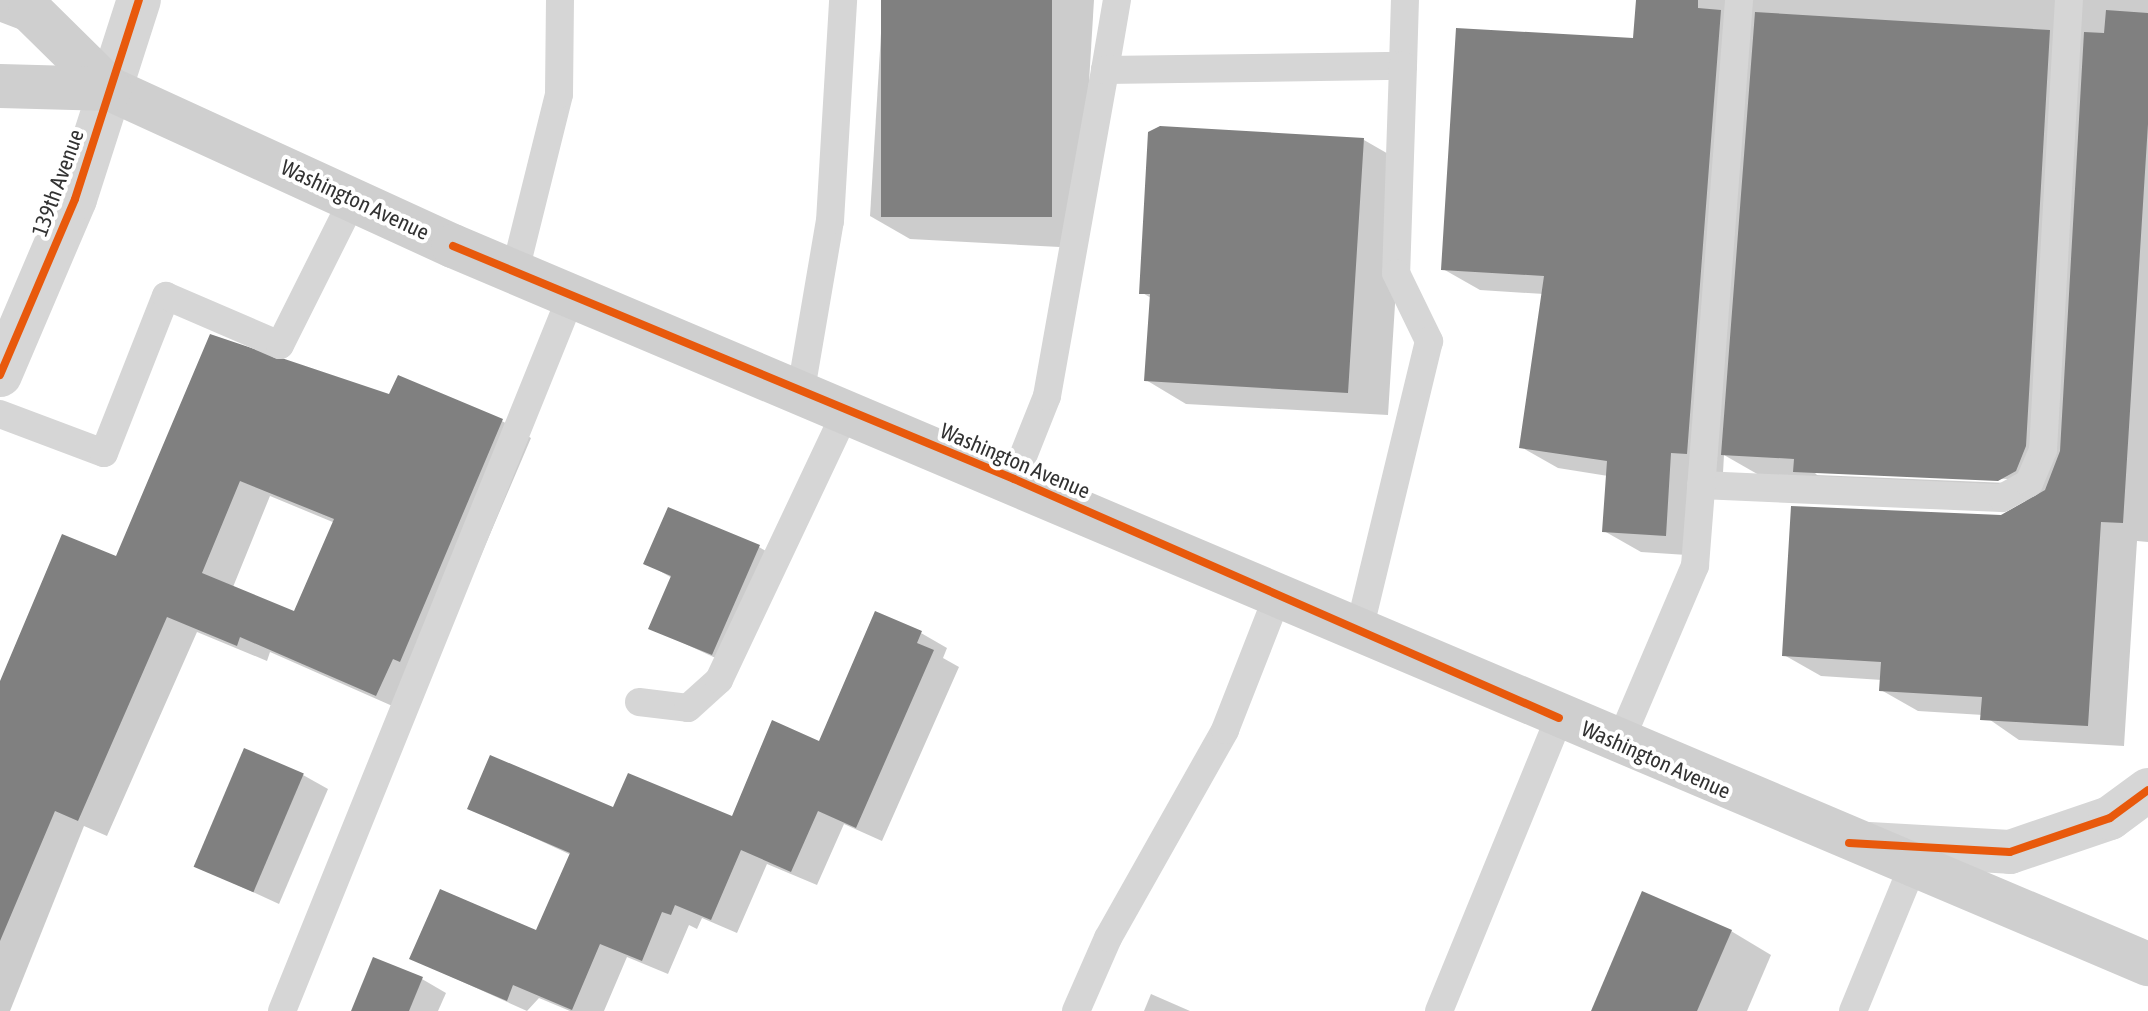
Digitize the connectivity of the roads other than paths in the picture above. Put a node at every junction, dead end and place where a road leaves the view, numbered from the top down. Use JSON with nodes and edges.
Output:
{"nodes":[{"id":1,"x":4,"y":0,"type":"edge"},
{"id":2,"x":139,"y":0,"type":"edge"},
{"id":3,"x":560,"y":0,"type":"edge"},
{"id":4,"x":843,"y":0,"type":"edge"},
{"id":5,"x":1117,"y":0,"type":"edge"},
{"id":6,"x":1405,"y":0,"type":"edge"},
{"id":7,"x":1739,"y":0,"type":"edge"},
{"id":8,"x":2069,"y":0,"type":"edge"},
{"id":9,"x":1403,"y":66,"type":"junction"},
{"id":10,"x":1105,"y":70,"type":"junction"},
{"id":11,"x":0,"y":86,"type":"edge"},
{"id":12,"x":110,"y":89,"type":"junction"},
{"id":13,"x":353,"y":199,"type":"junction"},
{"id":14,"x":515,"y":271,"type":"junction"},
{"id":15,"x":572,"y":294,"type":"junction"},
{"id":16,"x":0,"y":375,"type":"edge"},
{"id":17,"x":801,"y":390,"type":"junction"},
{"id":18,"x":847,"y":409,"type":"junction"},
{"id":19,"x":0,"y":414,"type":"edge"},
{"id":20,"x":1014,"y":479,"type":"junction"},
{"id":21,"x":1701,"y":485,"type":"junction"},
{"id":22,"x":1278,"y":595,"type":"junction"},
{"id":23,"x":1359,"y":630,"type":"junction"},
{"id":24,"x":639,"y":702,"type":"dead end"},
{"id":25,"x":1559,"y":718,"type":"junction"},
{"id":26,"x":1619,"y":744,"type":"junction"},
{"id":27,"x":2148,"y":790,"type":"edge"},
{"id":28,"x":1849,"y":843,"type":"junction"},
{"id":29,"x":1912,"y":868,"type":"junction"},
{"id":30,"x":2148,"y":964,"type":"edge"},
{"id":31,"x":282,"y":1011,"type":"edge"},
{"id":32,"x":1076,"y":1011,"type":"edge"},
{"id":33,"x":1439,"y":1011,"type":"edge"},
{"id":34,"x":1853,"y":1011,"type":"edge"}],
"edges":[{"from":1,"to":12,"type":"main road","name":"Washington Avenue"},
{"from":2,"to":12,"type":"street","name":"139th Avenue"},
{"from":3,"to":14,"type":"lane"},
{"from":4,"to":17,"type":"lane"},
{"from":5,"to":10,"type":"lane"},
{"from":6,"to":9,"type":"lane"},
{"from":7,"to":21,"type":"lane"},
{"from":8,"to":21,"type":"lane"},
{"from":9,"to":10,"type":"lane"},
{"from":9,"to":23,"type":"lane"},
{"from":10,"to":20,"type":"lane"},
{"from":11,"to":12,"type":"main road","name":"Washington Avenue"},
{"from":12,"to":13,"type":"main road","name":"Washington Avenue"},
{"from":12,"to":16,"type":"street","name":"139th Avenue"},
{"from":13,"to":14,"type":"main road","name":"Washington Avenue"},
{"from":13,"to":19,"type":"lane"},
{"from":14,"to":15,"type":"main road","name":"Washington Avenue"},
{"from":15,"to":17,"type":"main road","name":"Washington Avenue"},
{"from":15,"to":31,"type":"lane"},
{"from":17,"to":18,"type":"main road","name":"Washington Avenue"},
{"from":18,"to":20,"type":"main road","name":"Washington Avenue"},
{"from":18,"to":24,"type":"lane"},
{"from":20,"to":22,"type":"main road","name":"Washington Avenue"},
{"from":21,"to":26,"type":"lane"},
{"from":22,"to":23,"type":"main road","name":"Washington Avenue"},
{"from":22,"to":32,"type":"lane"},
{"from":23,"to":25,"type":"main road","name":"Washington Avenue"},
{"from":25,"to":26,"type":"main road","name":"Washington Avenue"},
{"from":25,"to":33,"type":"lane"},
{"from":26,"to":28,"type":"main road","name":"Washington Avenue"},
{"from":27,"to":28,"type":"street"},
{"from":28,"to":29,"type":"main road","name":"Washington Avenue"},
{"from":29,"to":30,"type":"main road","name":"Washington Avenue"},
{"from":29,"to":34,"type":"lane"}]}
